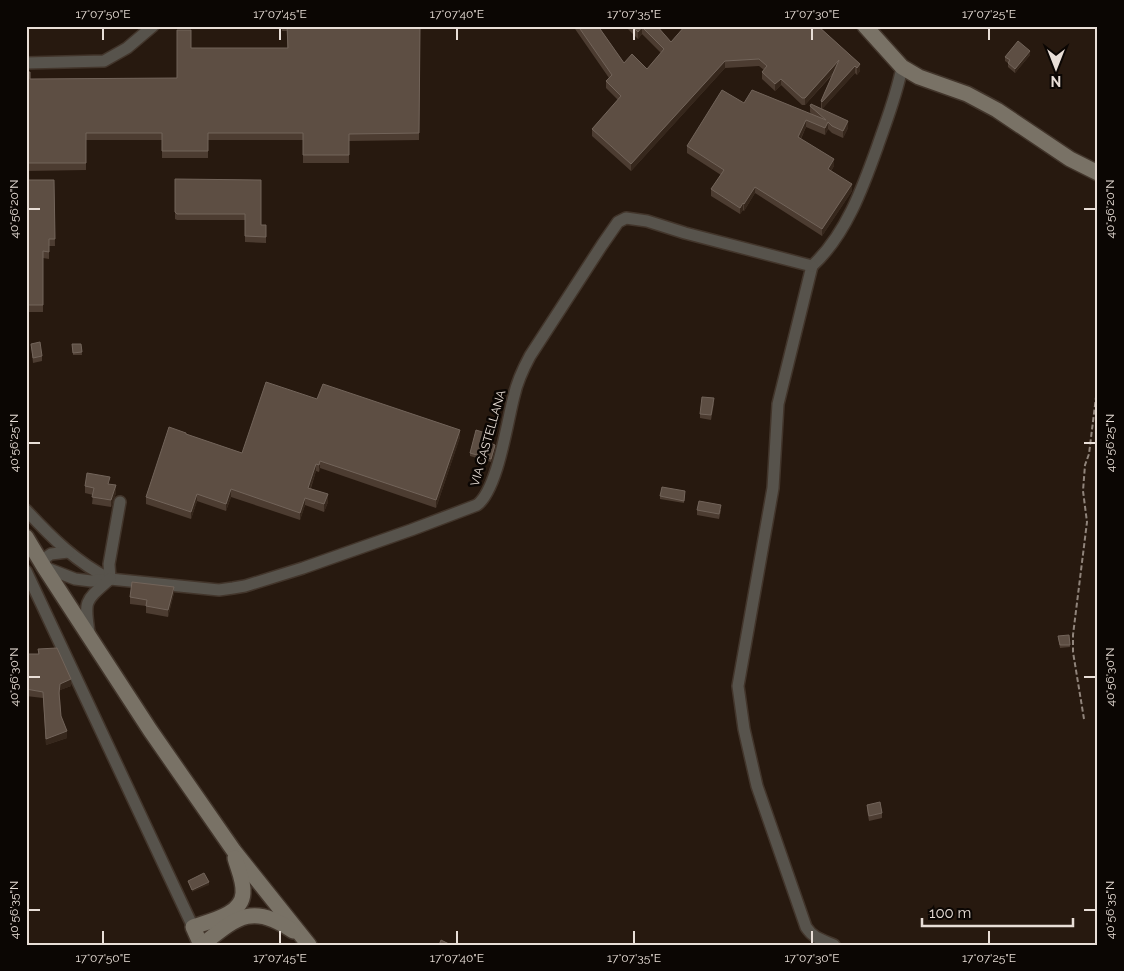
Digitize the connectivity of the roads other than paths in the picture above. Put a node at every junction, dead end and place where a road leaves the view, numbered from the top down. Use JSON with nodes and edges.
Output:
{"nodes":[{"id":1,"x":152,"y":26,"type":"edge"},
{"id":2,"x":865,"y":26,"type":"edge"},
{"id":3,"x":26,"y":63,"type":"edge"},
{"id":4,"x":902,"y":67,"type":"junction"},
{"id":5,"x":1098,"y":173,"type":"edge"},
{"id":6,"x":812,"y":266,"type":"junction"},
{"id":7,"x":120,"y":502,"type":"dead end"},
{"id":8,"x":26,"y":510,"type":"edge"},
{"id":9,"x":26,"y":537,"type":"edge"},
{"id":10,"x":68,"y":552,"type":"junction"},
{"id":11,"x":44,"y":567,"type":"junction"},
{"id":12,"x":26,"y":571,"type":"edge"},
{"id":13,"x":110,"y":579,"type":"junction"},
{"id":14,"x":90,"y":638,"type":"junction"},
{"id":15,"x":234,"y":851,"type":"junction"},
{"id":16,"x":194,"y":927,"type":"junction"},
{"id":17,"x":307,"y":942,"type":"edge"},
{"id":18,"x":202,"y":945,"type":"edge"},
{"id":19,"x":834,"y":945,"type":"edge"}],
"edges":[{"from":1,"to":3,"type":"street"},
{"from":2,"to":4,"type":"main road"},
{"from":4,"to":5,"type":"main road"},
{"from":4,"to":6,"type":"street"},
{"from":6,"to":13,"type":"street","name":"VIA CASTELLANA"},
{"from":6,"to":19,"type":"street"},
{"from":7,"to":13,"type":"street"},
{"from":8,"to":10,"type":"street","name":"VIA CASTELLANA"},
{"from":9,"to":11,"type":"main road"},
{"from":10,"to":11,"type":"street"},
{"from":10,"to":13,"type":"street","name":"VIA CASTELLANA"},
{"from":11,"to":13,"type":"street","name":"VIA CASTELLANA"},
{"from":11,"to":14,"type":"main road"},
{"from":12,"to":16,"type":"street"},
{"from":13,"to":14,"type":"street"},
{"from":14,"to":15,"type":"main road"},
{"from":15,"to":16,"type":"main road"},
{"from":15,"to":17,"type":"main road"},
{"from":16,"to":18,"type":"main road"},
{"from":17,"to":18,"type":"main road"}]}
